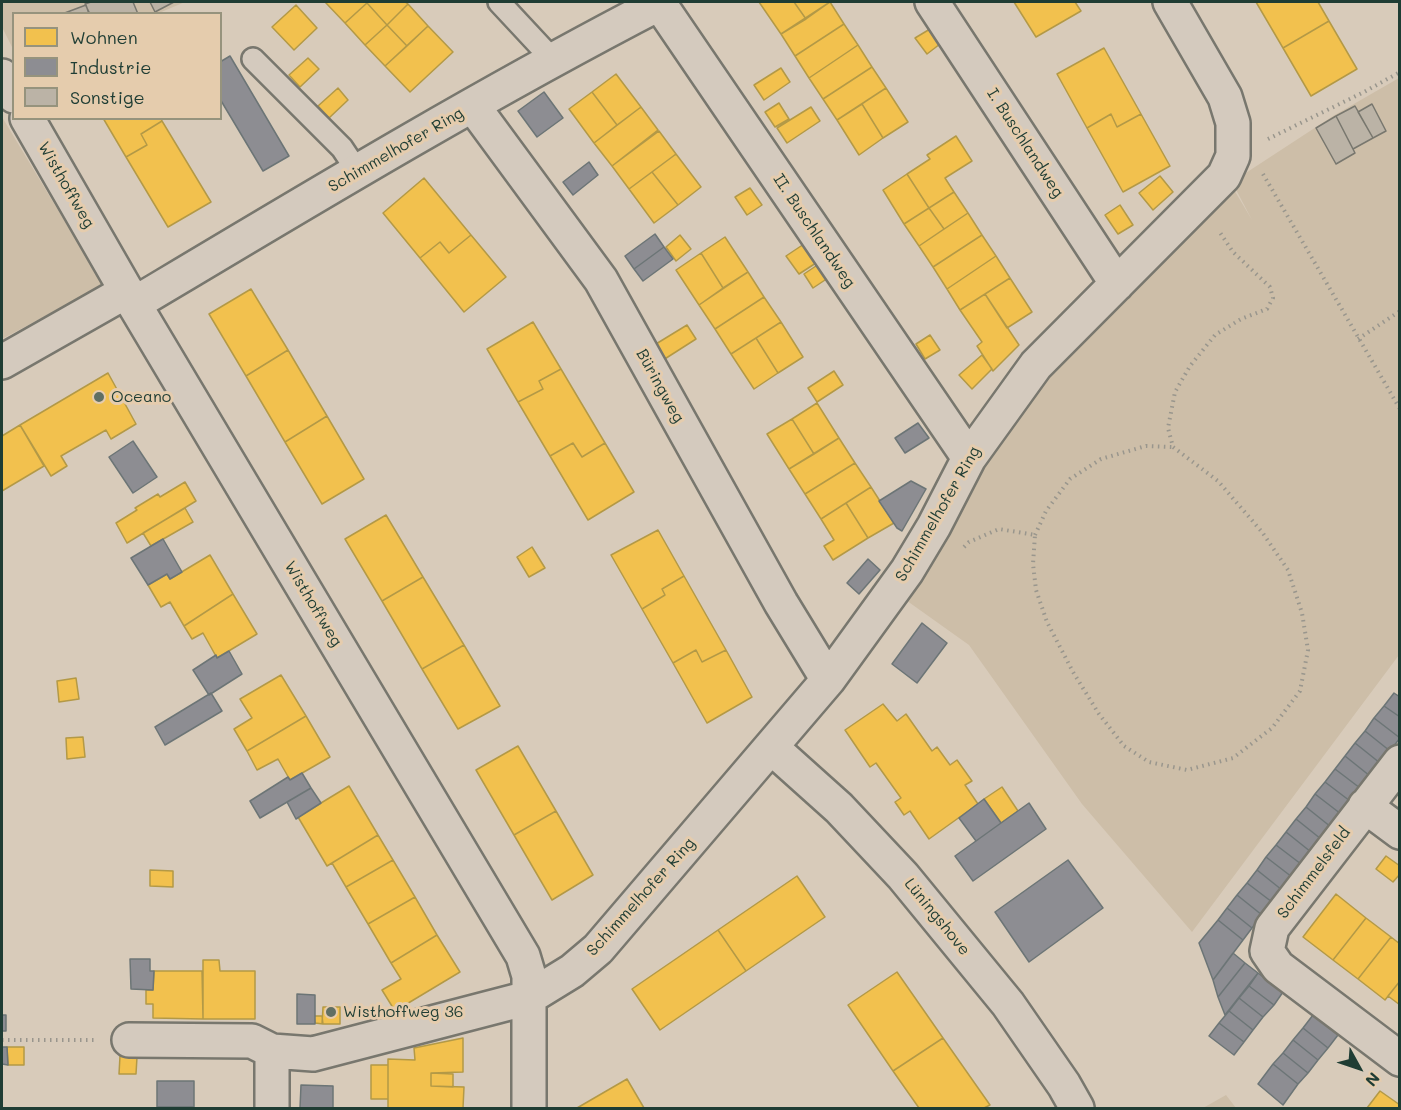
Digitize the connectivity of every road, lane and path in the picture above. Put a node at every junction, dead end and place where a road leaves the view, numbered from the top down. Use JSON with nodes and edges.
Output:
{"nodes":[{"id":1,"x":499,"y":2,"type":"edge"},
{"id":2,"x":661,"y":2,"type":"edge"},
{"id":3,"x":932,"y":2,"type":"edge"},
{"id":4,"x":1170,"y":2,"type":"edge"},
{"id":5,"x":253,"y":59,"type":"dead end"},
{"id":6,"x":554,"y":60,"type":"junction"},
{"id":7,"x":1400,"y":72,"type":"edge"},
{"id":8,"x":2,"y":76,"type":"edge"},
{"id":9,"x":12,"y":93,"type":"edge"},
{"id":10,"x":473,"y":106,"type":"junction"},
{"id":11,"x":28,"y":120,"type":"edge"},
{"id":12,"x":1233,"y":156,"type":"junction"},
{"id":13,"x":358,"y":172,"type":"junction"},
{"id":14,"x":1199,"y":203,"type":"junction"},
{"id":15,"x":1283,"y":207,"type":"dead end"},
{"id":16,"x":1117,"y":284,"type":"junction"},
{"id":17,"x":131,"y":298,"type":"junction"},
{"id":18,"x":1400,"y":311,"type":"edge"},
{"id":19,"x":1358,"y":339,"type":"junction"},
{"id":20,"x":2,"y":363,"type":"edge"},
{"id":21,"x":1400,"y":409,"type":"edge"},
{"id":22,"x":1173,"y":447,"type":"junction"},
{"id":23,"x":969,"y":458,"type":"junction"},
{"id":24,"x":1035,"y":535,"type":"junction"},
{"id":25,"x":961,"y":550,"type":"dead end"},
{"id":26,"x":828,"y":680,"type":"junction"},
{"id":27,"x":771,"y":747,"type":"junction"},
{"id":28,"x":1400,"y":762,"type":"edge"},
{"id":29,"x":1365,"y":806,"type":"junction"},
{"id":30,"x":1400,"y":832,"type":"edge"},
{"id":31,"x":528,"y":998,"type":"junction"},
{"id":32,"x":2,"y":1040,"type":"edge"},
{"id":33,"x":129,"y":1040,"type":"joint"},
{"id":34,"x":272,"y":1051,"type":"junction"},
{"id":35,"x":1400,"y":1059,"type":"edge"},
{"id":36,"x":272,"y":1108,"type":"edge"},
{"id":37,"x":529,"y":1108,"type":"edge"},
{"id":38,"x":1077,"y":1108,"type":"edge"}],
"edges":[{"from":1,"to":6,"type":"lane"},
{"from":2,"to":6,"type":"street","name":"Schimmelhofer Ring"},
{"from":2,"to":23,"type":"street","name":"II. Buschlandweg"},
{"from":3,"to":16,"type":"street","name":"I. Buschlandweg"},
{"from":4,"to":12,"type":"street","name":"Schimmelhofer Ring"},
{"from":5,"to":13,"type":"lane"},
{"from":6,"to":10,"type":"street","name":"Schimmelhofer Ring"},
{"from":7,"to":12,"type":"path"},
{"from":8,"to":9,"type":"street"},
{"from":10,"to":13,"type":"street","name":"Schimmelhofer Ring"},
{"from":10,"to":26,"type":"street","name":"Büringweg"},
{"from":11,"to":17,"type":"street","name":"Wisthoffweg"},
{"from":12,"to":14,"type":"street","name":"Schimmelhofer Ring"},
{"from":13,"to":17,"type":"street","name":"Schimmelhofer Ring"},
{"from":14,"to":16,"type":"street","name":"Schimmelhofer Ring"},
{"from":14,"to":22,"type":"path"},
{"from":15,"to":19,"type":"path"},
{"from":16,"to":23,"type":"street","name":"Schimmelhofer Ring"},
{"from":17,"to":20,"type":"street","name":"Schimmelhofer Ring"},
{"from":17,"to":31,"type":"street","name":"Wisthoffweg"},
{"from":18,"to":19,"type":"path"},
{"from":19,"to":21,"type":"path"},
{"from":22,"to":24,"type":"path"},
{"from":22,"to":24,"type":"path"},
{"from":23,"to":26,"type":"street","name":"Schimmelhofer Ring"},
{"from":24,"to":25,"type":"path"},
{"from":26,"to":27,"type":"street","name":"Schimmelhofer Ring"},
{"from":27,"to":31,"type":"street","name":"Schimmelhofer Ring"},
{"from":27,"to":38,"type":"street","name":"Lüningshove"},
{"from":28,"to":29,"type":"street","name":"Schimmelsfeld"},
{"from":29,"to":30,"type":"street"},
{"from":29,"to":35,"type":"street","name":"Schimmelsfeld"},
{"from":31,"to":34,"type":"street","name":"Schimmelhofer Ring"},
{"from":31,"to":37,"type":"street","name":"Wisthoffweg"},
{"from":32,"to":33,"type":"path"},
{"from":33,"to":34,"type":"street","name":"Schimmelhofer Ring"},
{"from":34,"to":36,"type":"street"}]}
